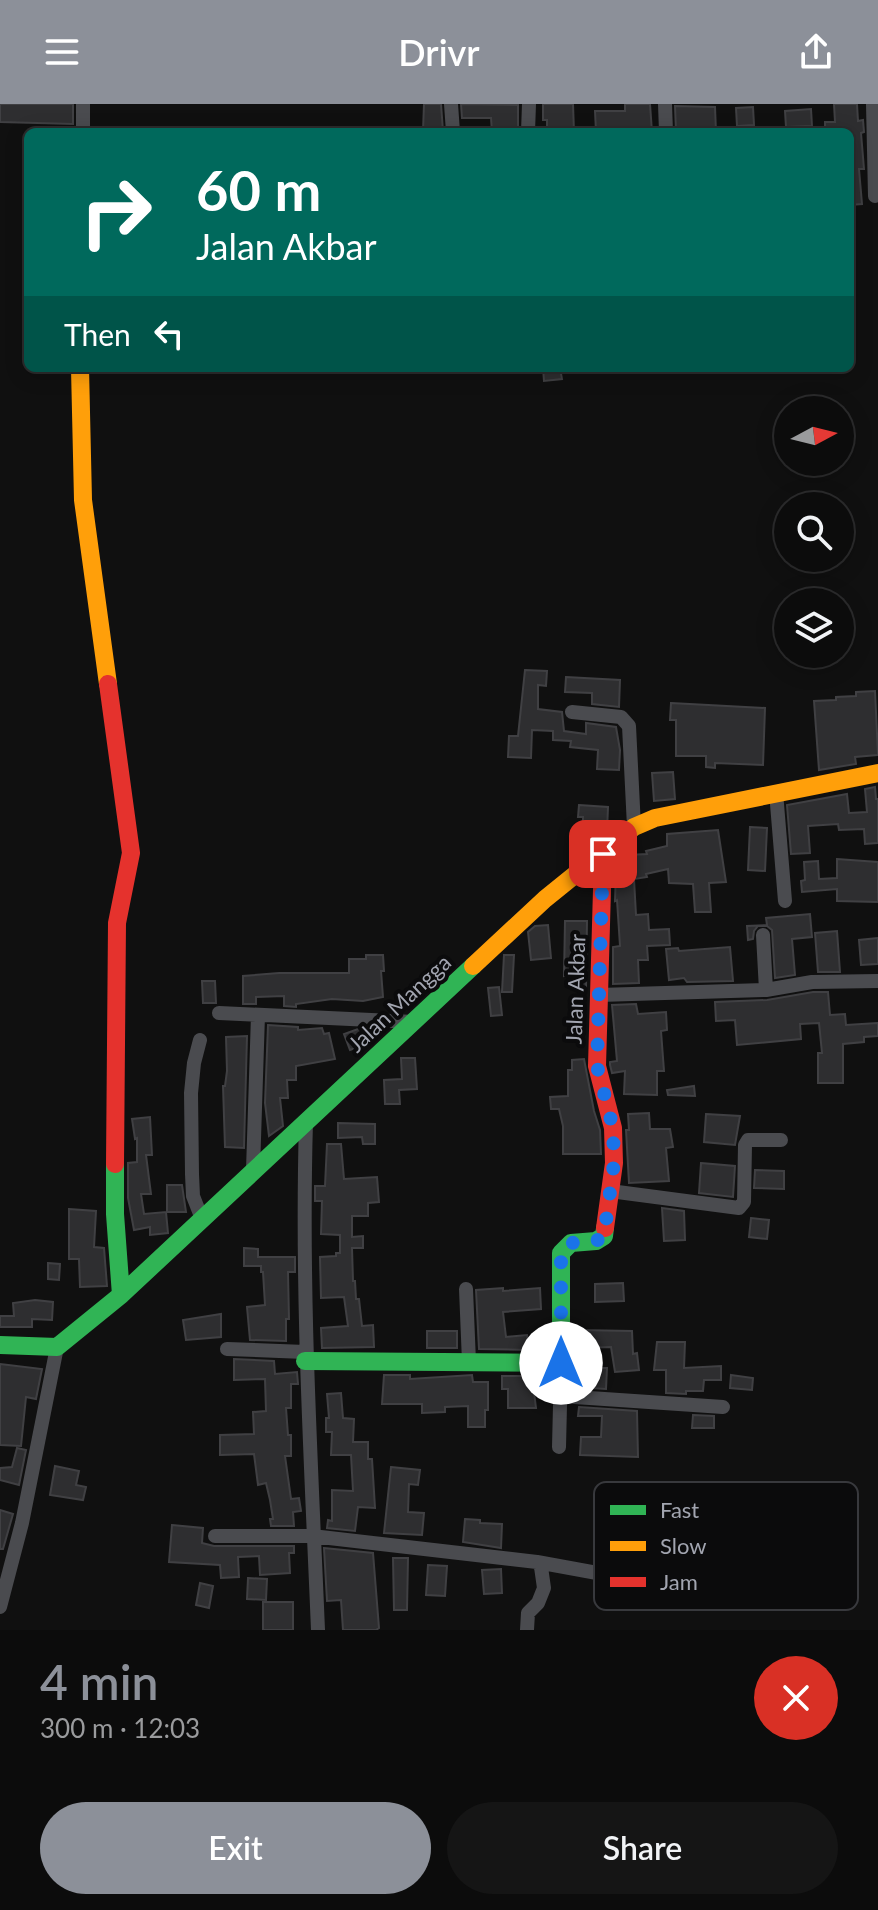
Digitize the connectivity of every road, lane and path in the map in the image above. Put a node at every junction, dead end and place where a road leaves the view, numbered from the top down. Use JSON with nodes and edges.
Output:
{"nodes":[{"id":1,"x":83,"y":104,"type":"edge"},
{"id":2,"x":451,"y":104,"type":"edge"},
{"id":3,"x":529,"y":104,"type":"edge"},
{"id":4,"x":665,"y":104,"type":"edge"},
{"id":5,"x":873,"y":104,"type":"edge"},
{"id":6,"x":83,"y":128,"type":"edge"},
{"id":7,"x":453,"y":128,"type":"edge"},
{"id":8,"x":528,"y":128,"type":"edge"},
{"id":9,"x":666,"y":128,"type":"edge"},
{"id":10,"x":875,"y":196,"type":"dead end"},
{"id":11,"x":80,"y":372,"type":"edge"},
{"id":12,"x":572,"y":712,"type":"dead end"},
{"id":13,"x":878,"y":773,"type":"edge"},
{"id":14,"x":776,"y":792,"type":"junction"},
{"id":15,"x":634,"y":827,"type":"junction"},
{"id":16,"x":603,"y":854,"type":"junction"},
{"id":17,"x":785,"y":901,"type":"dead end"},
{"id":18,"x":763,"y":935,"type":"dead end"},
{"id":19,"x":878,"y":981,"type":"edge"},
{"id":20,"x":766,"y":990,"type":"junction"},
{"id":21,"x":599,"y":995,"type":"junction"},
{"id":22,"x":219,"y":1013,"type":"dead end"},
{"id":23,"x":258,"y":1015,"type":"junction"},
{"id":24,"x":414,"y":1022,"type":"junction"},
{"id":25,"x":200,"y":1040,"type":"dead end"},
{"id":26,"x":306,"y":1122,"type":"junction"},
{"id":27,"x":781,"y":1140,"type":"dead end"},
{"id":28,"x":253,"y":1170,"type":"junction"},
{"id":29,"x":610,"y":1191,"type":"junction"},
{"id":30,"x":202,"y":1219,"type":"junction"},
{"id":31,"x":466,"y":1289,"type":"dead end"},
{"id":32,"x":121,"y":1295,"type":"junction"},
{"id":33,"x":0,"y":1345,"type":"edge"},
{"id":34,"x":57,"y":1347,"type":"junction"},
{"id":35,"x":227,"y":1349,"type":"dead end"},
{"id":36,"x":305,"y":1357,"type":"junction"},
{"id":37,"x":469,"y":1362,"type":"junction"},
{"id":38,"x":561,"y":1363,"type":"junction"},
{"id":39,"x":560,"y":1396,"type":"junction"},
{"id":40,"x":723,"y":1407,"type":"dead end"},
{"id":41,"x":559,"y":1447,"type":"dead end"},
{"id":42,"x":215,"y":1536,"type":"dead end"},
{"id":43,"x":312,"y":1536,"type":"junction"},
{"id":44,"x":537,"y":1562,"type":"junction"},
{"id":45,"x":5,"y":1564,"type":"edge"},
{"id":46,"x":594,"y":1572,"type":"edge"},
{"id":47,"x":0,"y":1607,"type":"edge"},
{"id":48,"x":318,"y":1630,"type":"edge"},
{"id":49,"x":527,"y":1630,"type":"edge"}],
"edges":[{"from":1,"to":6,"type":"street"},
{"from":2,"to":7,"type":"street"},
{"from":3,"to":8,"type":"street"},
{"from":4,"to":9,"type":"street"},
{"from":5,"to":10,"type":"street"},
{"from":11,"to":32,"type":"street"},
{"from":12,"to":15,"type":"street"},
{"from":13,"to":14,"type":"street","name":"Jalan Mangga"},
{"from":14,"to":15,"type":"street","name":"Jalan Mangga"},
{"from":14,"to":17,"type":"street"},
{"from":15,"to":16,"type":"street","name":"Jalan Mangga"},
{"from":16,"to":21,"type":"street","name":"Jalan Akbar"},
{"from":16,"to":24,"type":"street","name":"Jalan Mangga"},
{"from":18,"to":20,"type":"street"},
{"from":19,"to":20,"type":"street"},
{"from":20,"to":21,"type":"street"},
{"from":21,"to":29,"type":"street","name":"Jalan Akbar"},
{"from":22,"to":23,"type":"street"},
{"from":23,"to":24,"type":"street"},
{"from":23,"to":28,"type":"street"},
{"from":24,"to":26,"type":"street","name":"Jalan Mangga"},
{"from":25,"to":30,"type":"street"},
{"from":26,"to":28,"type":"street","name":"Jalan Mangga"},
{"from":26,"to":36,"type":"street"},
{"from":27,"to":29,"type":"street"},
{"from":28,"to":30,"type":"street","name":"Jalan Mangga"},
{"from":29,"to":38,"type":"street","name":"Jalan Akbar"},
{"from":30,"to":32,"type":"street","name":"Jalan Mangga"},
{"from":31,"to":37,"type":"street"},
{"from":32,"to":34,"type":"street","name":"Jalan Mangga"},
{"from":33,"to":34,"type":"street"},
{"from":34,"to":45,"type":"street"},
{"from":35,"to":36,"type":"street"},
{"from":36,"to":37,"type":"street"},
{"from":36,"to":43,"type":"street"},
{"from":37,"to":38,"type":"street"},
{"from":38,"to":39,"type":"street"},
{"from":39,"to":40,"type":"street"},
{"from":39,"to":41,"type":"street"},
{"from":42,"to":43,"type":"street"},
{"from":43,"to":44,"type":"street"},
{"from":43,"to":48,"type":"street"},
{"from":44,"to":46,"type":"street"},
{"from":44,"to":49,"type":"street"},
{"from":45,"to":47,"type":"street"}]}
